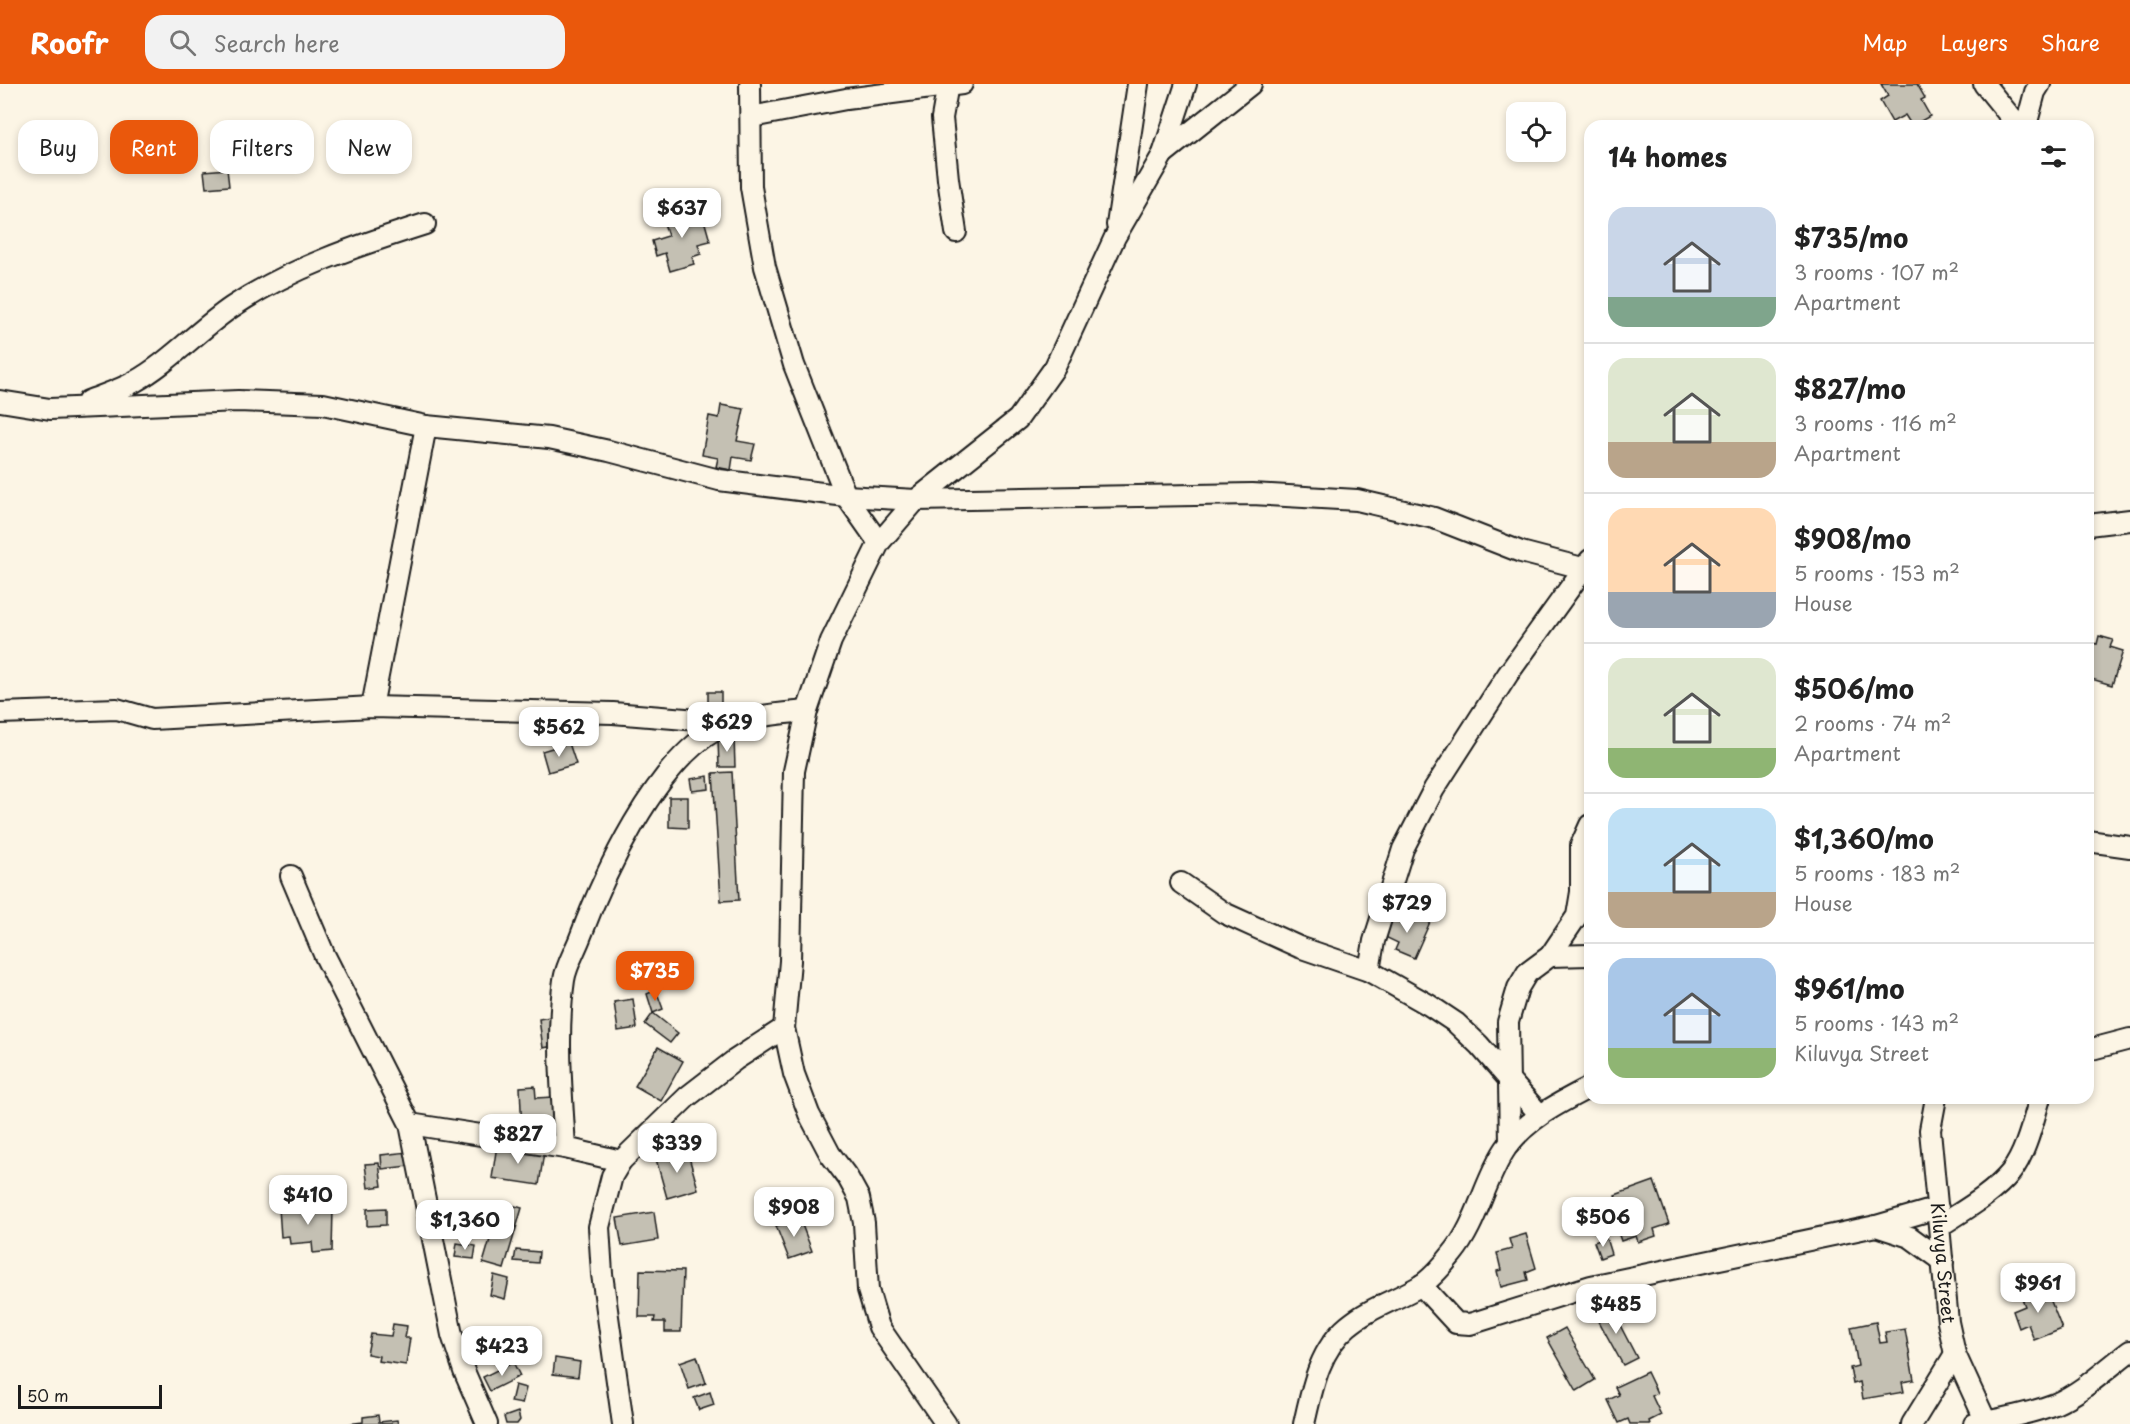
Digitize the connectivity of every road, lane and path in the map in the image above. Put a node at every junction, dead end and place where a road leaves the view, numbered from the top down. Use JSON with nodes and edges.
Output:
{"nodes":[{"id":1,"x":750,"y":84,"type":"edge"},
{"id":2,"x":1138,"y":84,"type":"edge"},
{"id":3,"x":1186,"y":84,"type":"edge"},
{"id":4,"x":1251,"y":84,"type":"edge"},
{"id":5,"x":2040,"y":84,"type":"edge"},
{"id":6,"x":953,"y":85,"type":"edge"},
{"id":7,"x":1986,"y":85,"type":"edge"},
{"id":8,"x":751,"y":117,"type":"junction"},
{"id":9,"x":2013,"y":120,"type":"edge"},
{"id":10,"x":2027,"y":120,"type":"edge"},
{"id":11,"x":1163,"y":154,"type":"junction"},
{"id":12,"x":425,"y":225,"type":"dead end"},
{"id":13,"x":956,"y":232,"type":"dead end"},
{"id":14,"x":1115,"y":237,"type":"junction"},
{"id":15,"x":0,"y":402,"type":"edge"},
{"id":16,"x":79,"y":406,"type":"junction"},
{"id":17,"x":426,"y":426,"type":"junction"},
{"id":18,"x":846,"y":496,"type":"junction"},
{"id":19,"x":916,"y":500,"type":"junction"},
{"id":20,"x":2130,"y":520,"type":"edge"},
{"id":21,"x":2094,"y":524,"type":"edge"},
{"id":22,"x":879,"y":543,"type":"junction"},
{"id":23,"x":1584,"y":565,"type":"edge"},
{"id":24,"x":1584,"y":570,"type":"edge"},
{"id":25,"x":372,"y":707,"type":"junction"},
{"id":26,"x":807,"y":711,"type":"junction"},
{"id":27,"x":0,"y":713,"type":"edge"},
{"id":28,"x":735,"y":723,"type":"junction"},
{"id":29,"x":1584,"y":838,"type":"edge"},
{"id":30,"x":2094,"y":842,"type":"edge"},
{"id":31,"x":2130,"y":847,"type":"edge"},
{"id":32,"x":291,"y":876,"type":"dead end"},
{"id":33,"x":1181,"y":883,"type":"dead end"},
{"id":34,"x":1584,"y":955,"type":"edge"},
{"id":35,"x":1550,"y":956,"type":"junction"},
{"id":36,"x":1369,"y":971,"type":"junction"},
{"id":37,"x":784,"y":1028,"type":"junction"},
{"id":38,"x":2130,"y":1039,"type":"edge"},
{"id":39,"x":2094,"y":1048,"type":"edge"},
{"id":40,"x":1508,"y":1080,"type":"junction"},
{"id":41,"x":1584,"y":1090,"type":"edge"},
{"id":42,"x":1935,"y":1104,"type":"edge"},
{"id":43,"x":2038,"y":1104,"type":"edge"},
{"id":44,"x":1540,"y":1114,"type":"junction"},
{"id":45,"x":410,"y":1124,"type":"junction"},
{"id":46,"x":1510,"y":1143,"type":"junction"},
{"id":47,"x":566,"y":1148,"type":"junction"},
{"id":48,"x":621,"y":1161,"type":"junction"},
{"id":49,"x":1939,"y":1217,"type":"junction"},
{"id":50,"x":1876,"y":1226,"type":"junction"},
{"id":51,"x":1943,"y":1261,"type":"junction"},
{"id":52,"x":1421,"y":1285,"type":"junction"},
{"id":53,"x":2130,"y":1351,"type":"edge"},
{"id":54,"x":1955,"y":1354,"type":"junction"},
{"id":55,"x":1982,"y":1423,"type":"edge"},
{"id":56,"x":487,"y":1424,"type":"edge"},
{"id":57,"x":624,"y":1424,"type":"edge"},
{"id":58,"x":946,"y":1424,"type":"edge"},
{"id":59,"x":1304,"y":1424,"type":"edge"},
{"id":60,"x":1912,"y":1424,"type":"edge"}],
"edges":[{"from":1,"to":8,"type":"street"},
{"from":2,"to":14,"type":"street"},
{"from":3,"to":11,"type":"street"},
{"from":4,"to":11,"type":"street"},
{"from":5,"to":10,"type":"street"},
{"from":6,"to":8,"type":"street"},
{"from":6,"to":13,"type":"street"},
{"from":7,"to":9,"type":"street"},
{"from":8,"to":18,"type":"street"},
{"from":11,"to":14,"type":"street"},
{"from":12,"to":16,"type":"street"},
{"from":14,"to":19,"type":"street"},
{"from":15,"to":16,"type":"street"},
{"from":16,"to":17,"type":"street"},
{"from":17,"to":18,"type":"street"},
{"from":17,"to":25,"type":"street"},
{"from":18,"to":19,"type":"street"},
{"from":18,"to":22,"type":"street"},
{"from":19,"to":22,"type":"street"},
{"from":19,"to":23,"type":"street"},
{"from":20,"to":21,"type":"street"},
{"from":22,"to":26,"type":"street"},
{"from":24,"to":36,"type":"street"},
{"from":25,"to":27,"type":"street"},
{"from":25,"to":28,"type":"street"},
{"from":26,"to":28,"type":"street"},
{"from":26,"to":37,"type":"street"},
{"from":28,"to":47,"type":"street"},
{"from":29,"to":35,"type":"street"},
{"from":30,"to":31,"type":"street"},
{"from":32,"to":45,"type":"street"},
{"from":33,"to":36,"type":"street"},
{"from":34,"to":35,"type":"street"},
{"from":35,"to":40,"type":"street"},
{"from":36,"to":40,"type":"street"},
{"from":37,"to":48,"type":"street"},
{"from":37,"to":58,"type":"street"},
{"from":38,"to":39,"type":"street"},
{"from":40,"to":44,"type":"street"},
{"from":40,"to":46,"type":"street"},
{"from":41,"to":44,"type":"street"},
{"from":42,"to":49,"type":"street","name":"Kiluvya Street"},
{"from":43,"to":49,"type":"street"},
{"from":44,"to":46,"type":"street"},
{"from":45,"to":47,"type":"street"},
{"from":45,"to":56,"type":"street"},
{"from":46,"to":52,"type":"street"},
{"from":47,"to":48,"type":"street"},
{"from":48,"to":57,"type":"street"},
{"from":49,"to":50,"type":"street"},
{"from":49,"to":51,"type":"street","name":"Kiluvya Street"},
{"from":50,"to":51,"type":"street"},
{"from":50,"to":52,"type":"street"},
{"from":51,"to":54,"type":"street","name":"Kiluvya Street"},
{"from":52,"to":59,"type":"street"},
{"from":53,"to":55,"type":"street"},
{"from":54,"to":55,"type":"street","name":"Kiluvya Street"},
{"from":54,"to":60,"type":"street"}]}
